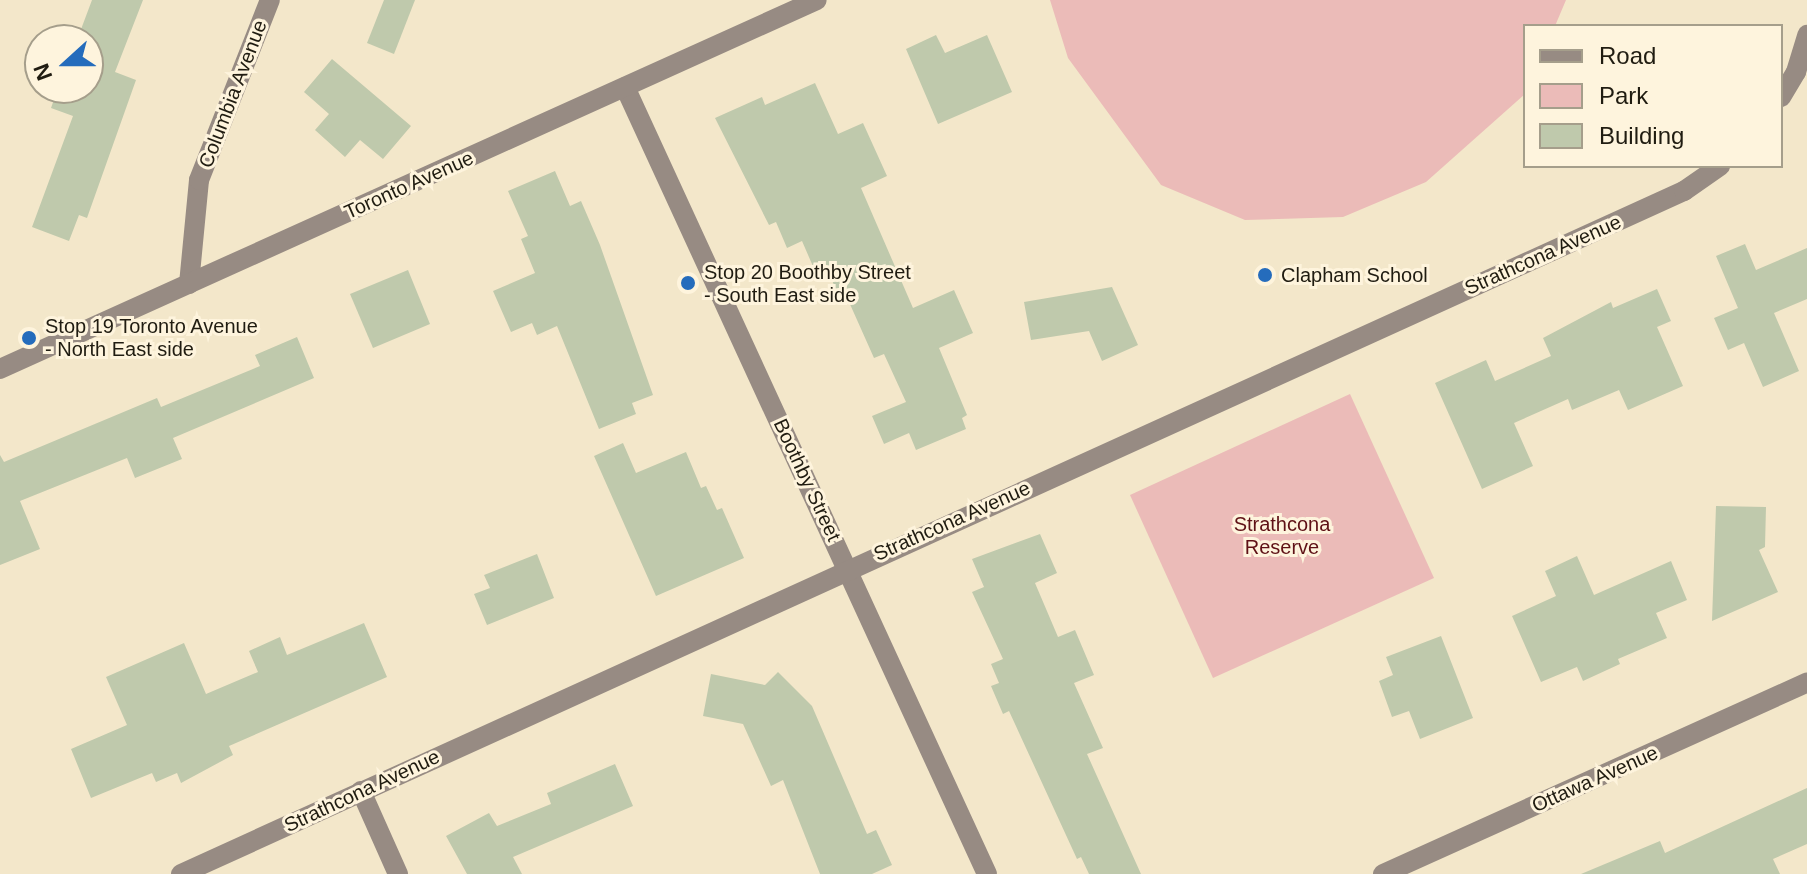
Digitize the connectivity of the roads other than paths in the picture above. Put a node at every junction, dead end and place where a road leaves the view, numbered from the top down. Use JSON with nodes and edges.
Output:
{"nodes":[{"id":1,"x":270,"y":0,"type":"edge"},
{"id":2,"x":817,"y":0,"type":"edge"},
{"id":3,"x":1807,"y":35,"type":"edge"},
{"id":4,"x":625,"y":87,"type":"junction"},
{"id":5,"x":1783,"y":94,"type":"edge"},
{"id":6,"x":1717,"y":168,"type":"edge"},
{"id":7,"x":189,"y":284,"type":"junction"},
{"id":8,"x":0,"y":369,"type":"edge"},
{"id":9,"x":847,"y":568,"type":"junction"},
{"id":10,"x":1807,"y":683,"type":"edge"},
{"id":11,"x":361,"y":791,"type":"junction"},
{"id":12,"x":181,"y":874,"type":"edge"},
{"id":13,"x":398,"y":874,"type":"edge"},
{"id":14,"x":987,"y":874,"type":"edge"},
{"id":15,"x":1383,"y":874,"type":"edge"}],
"edges":[{"from":1,"to":7,"type":"street","name":"Columbia Avenue"},
{"from":2,"to":4,"type":"street","name":"Toronto Avenue"},
{"from":3,"to":5,"type":"street"},
{"from":4,"to":7,"type":"street","name":"Toronto Avenue"},
{"from":4,"to":9,"type":"street","name":"Boothby Street"},
{"from":6,"to":9,"type":"street","name":"Strathcona Avenue"},
{"from":7,"to":8,"type":"street","name":"Toronto Avenue"},
{"from":9,"to":11,"type":"street","name":"Strathcona Avenue"},
{"from":9,"to":14,"type":"street","name":"Boothby Street"},
{"from":10,"to":15,"type":"street","name":"Ottawa Avenue"},
{"from":11,"to":12,"type":"street","name":"Strathcona Avenue"},
{"from":11,"to":13,"type":"street"}]}
